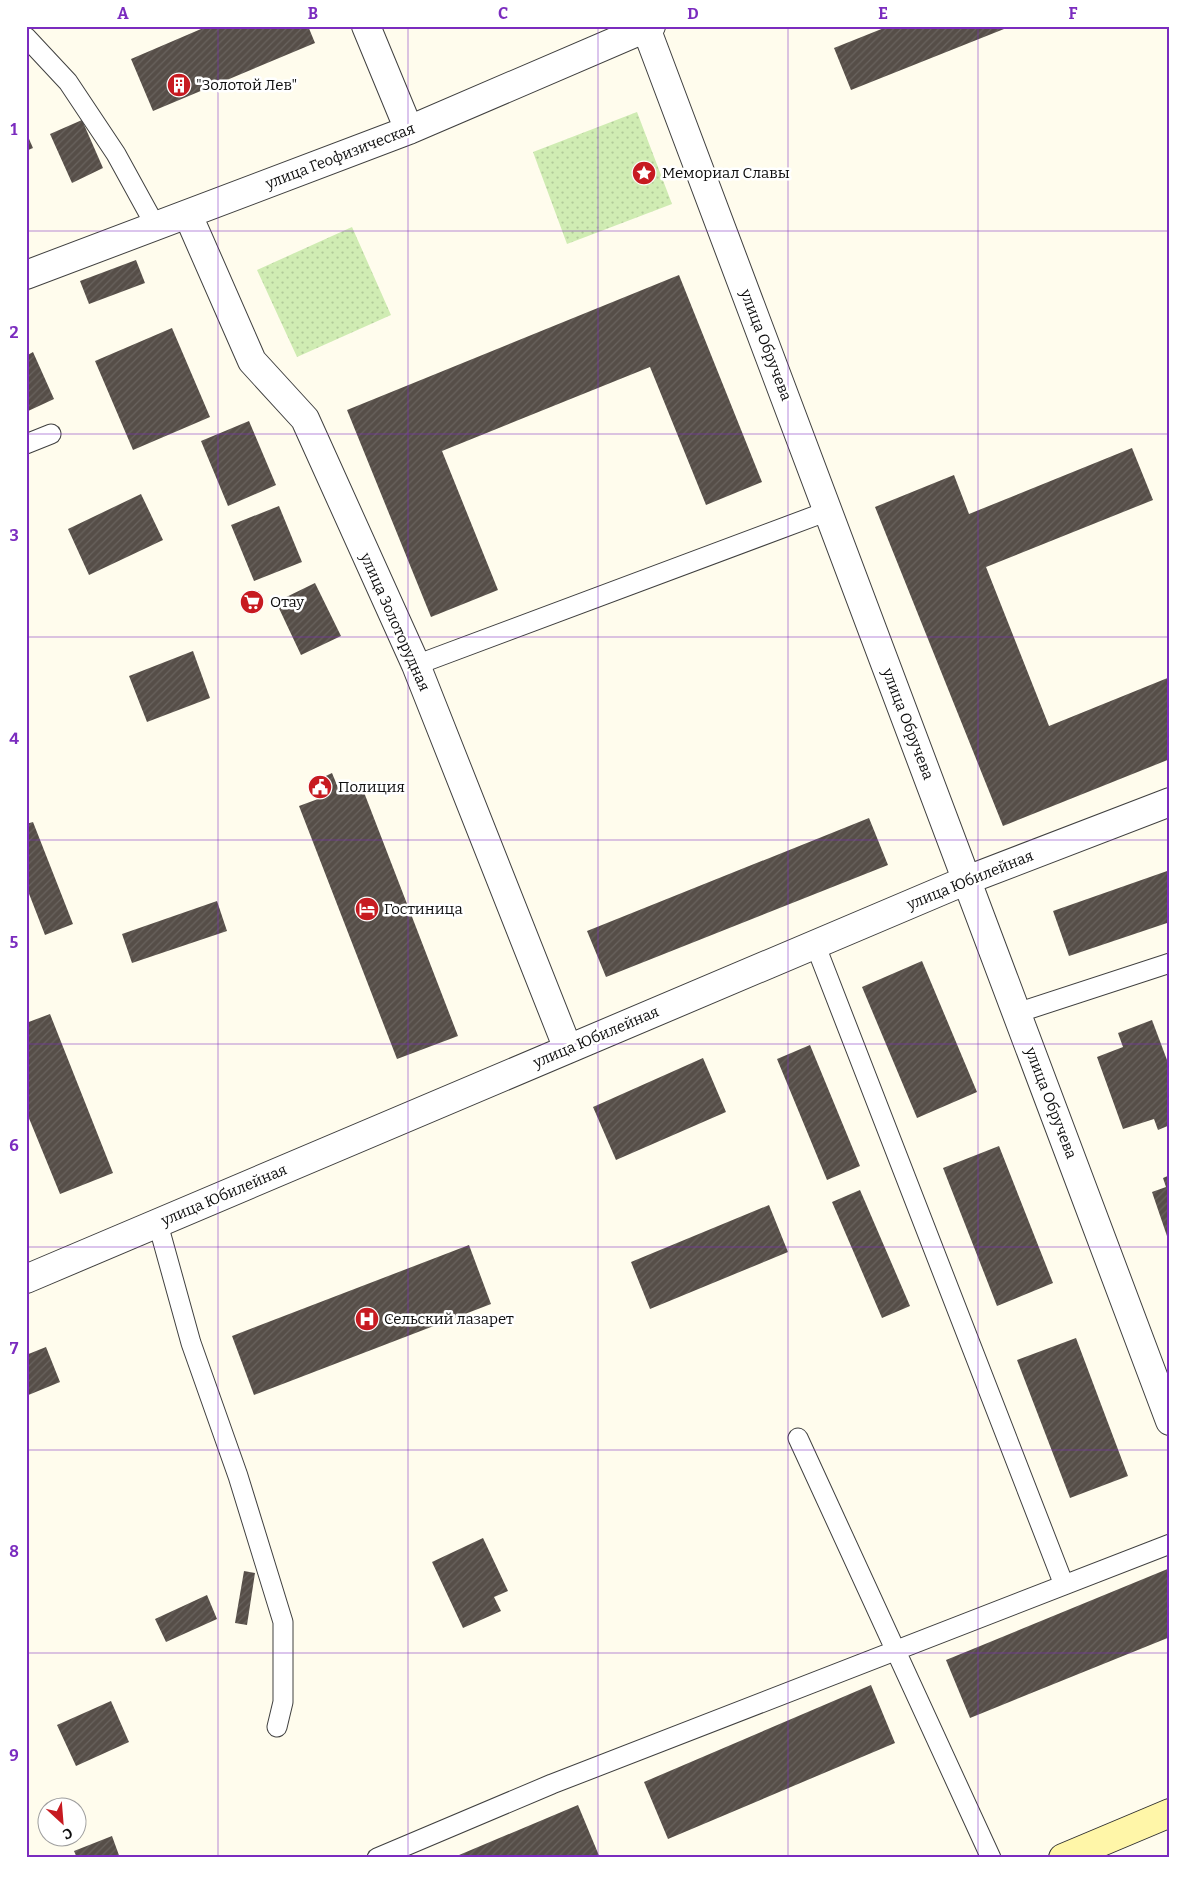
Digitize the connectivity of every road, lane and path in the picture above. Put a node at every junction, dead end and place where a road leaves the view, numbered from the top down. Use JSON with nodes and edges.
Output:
{"nodes":[{"id":1,"x":366,"y":26,"type":"edge"},
{"id":2,"x":648,"y":27,"type":"edge"},
{"id":3,"x":26,"y":37,"type":"edge"},
{"id":4,"x":410,"y":130,"type":"junction"},
{"id":5,"x":188,"y":214,"type":"junction"},
{"id":6,"x":156,"y":225,"type":"junction"},
{"id":7,"x":26,"y":276,"type":"edge"},
{"id":8,"x":51,"y":434,"type":"dead end"},
{"id":9,"x":26,"y":444,"type":"edge"},
{"id":10,"x":828,"y":511,"type":"junction"},
{"id":11,"x":416,"y":665,"type":"junction"},
{"id":12,"x":1170,"y":802,"type":"edge"},
{"id":13,"x":967,"y":880,"type":"junction"},
{"id":14,"x":815,"y":944,"type":"junction"},
{"id":15,"x":1170,"y":963,"type":"edge"},
{"id":16,"x":1017,"y":1013,"type":"junction"},
{"id":17,"x":568,"y":1049,"type":"junction"},
{"id":18,"x":158,"y":1224,"type":"junction"},
{"id":19,"x":26,"y":1280,"type":"edge"},
{"id":20,"x":1170,"y":1421,"type":"edge"},
{"id":21,"x":798,"y":1438,"type":"dead end"},
{"id":22,"x":1170,"y":1544,"type":"edge"},
{"id":23,"x":1064,"y":1585,"type":"junction"},
{"id":24,"x":895,"y":1650,"type":"junction"},
{"id":25,"x":277,"y":1727,"type":"dead end"},
{"id":26,"x":1170,"y":1813,"type":"edge"},
{"id":27,"x":377,"y":1858,"type":"edge"},
{"id":28,"x":990,"y":1858,"type":"edge"},
{"id":29,"x":1063,"y":1858,"type":"edge"}],
"edges":[{"from":1,"to":4,"type":"street"},
{"from":2,"to":4,"type":"street","name":"улица Геофизическая"},
{"from":2,"to":10,"type":"street","name":"улица Обручева"},
{"from":3,"to":6,"type":"lane"},
{"from":4,"to":5,"type":"street","name":"улица Геофизическая"},
{"from":5,"to":6,"type":"street","name":"улица Геофизическая"},
{"from":5,"to":11,"type":"street","name":"улица Золоторудная"},
{"from":6,"to":7,"type":"street","name":"улица Геофизическая"},
{"from":8,"to":9,"type":"lane"},
{"from":10,"to":11,"type":"lane"},
{"from":10,"to":13,"type":"street","name":"улица Обручева"},
{"from":11,"to":17,"type":"street","name":"улица Золоторудная"},
{"from":12,"to":13,"type":"street","name":"улица Юбилейная"},
{"from":13,"to":14,"type":"street","name":"улица Юбилейная"},
{"from":13,"to":16,"type":"street","name":"улица Обручева"},
{"from":14,"to":17,"type":"street","name":"улица Юбилейная"},
{"from":14,"to":23,"type":"lane"},
{"from":15,"to":16,"type":"lane"},
{"from":16,"to":20,"type":"street","name":"улица Обручева"},
{"from":17,"to":18,"type":"street","name":"улица Юбилейная"},
{"from":18,"to":19,"type":"street","name":"улица Юбилейная"},
{"from":18,"to":25,"type":"lane"},
{"from":21,"to":24,"type":"lane"},
{"from":22,"to":23,"type":"lane"},
{"from":23,"to":24,"type":"lane"},
{"from":24,"to":27,"type":"lane"},
{"from":24,"to":28,"type":"lane"},
{"from":26,"to":29,"type":"main road"}]}
